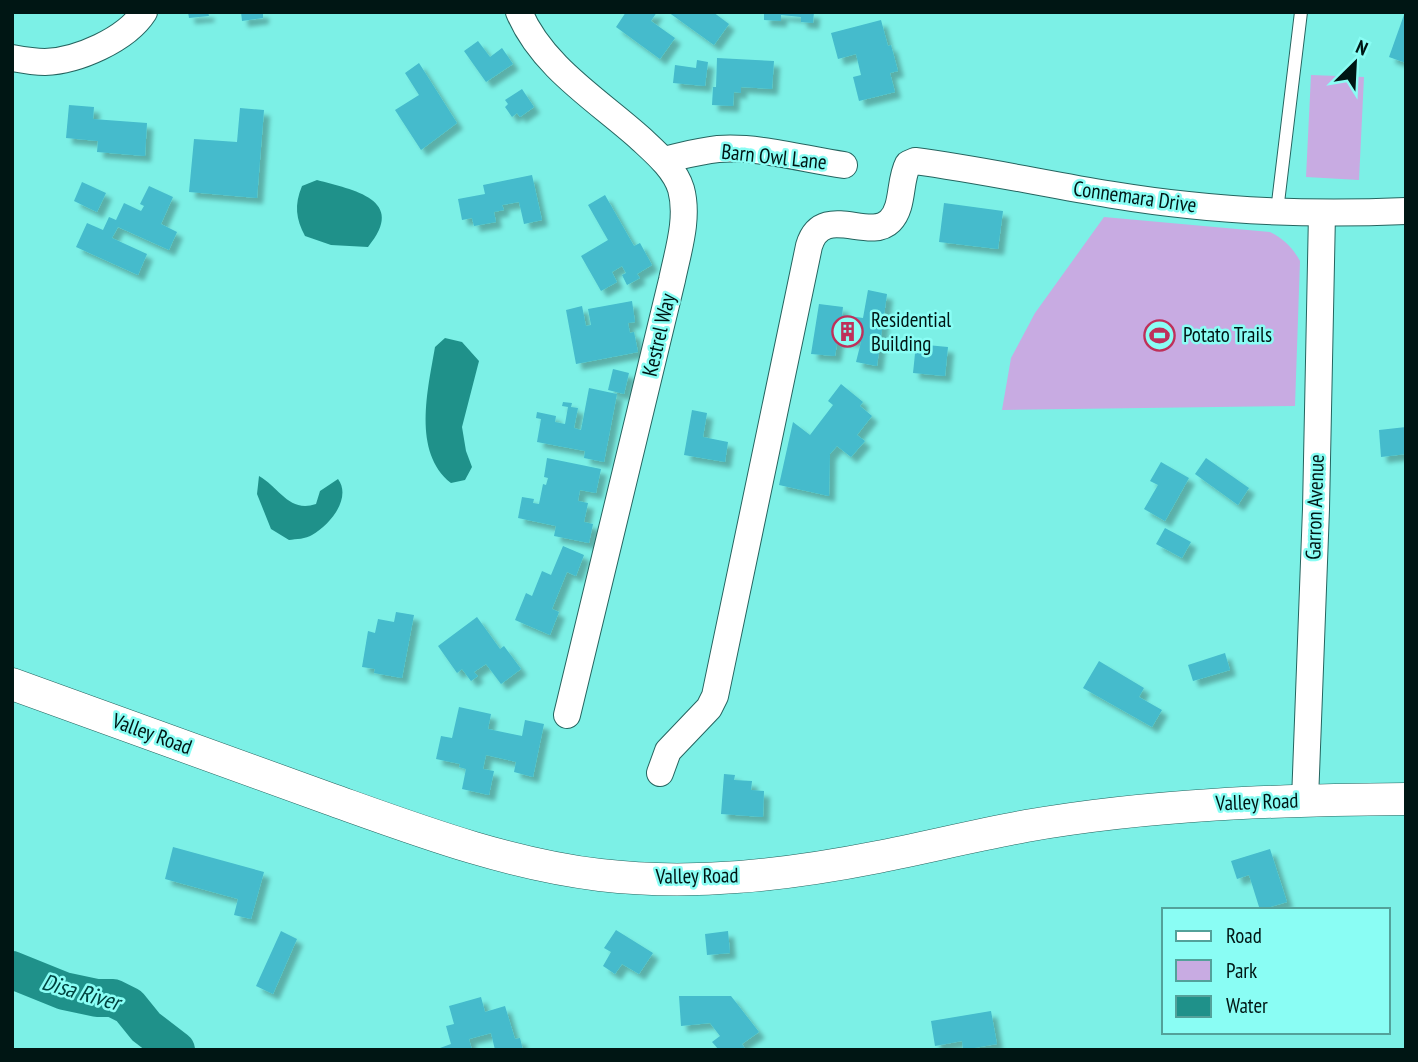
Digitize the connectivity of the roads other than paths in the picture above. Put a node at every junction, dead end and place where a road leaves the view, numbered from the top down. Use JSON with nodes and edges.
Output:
{"nodes":[{"id":1,"x":144,"y":12,"type":"edge"},
{"id":2,"x":519,"y":12,"type":"edge"},
{"id":3,"x":1301,"y":12,"type":"edge"},
{"id":4,"x":12,"y":58,"type":"edge"},
{"id":5,"x":663,"y":160,"type":"junction"},
{"id":6,"x":844,"y":165,"type":"dead end"},
{"id":7,"x":1277,"y":211,"type":"junction"},
{"id":8,"x":1406,"y":211,"type":"edge"},
{"id":9,"x":1322,"y":213,"type":"junction"},
{"id":10,"x":12,"y":684,"type":"edge"},
{"id":11,"x":567,"y":715,"type":"dead end"},
{"id":12,"x":660,"y":773,"type":"dead end"},
{"id":13,"x":1406,"y":799,"type":"edge"},
{"id":14,"x":1305,"y":800,"type":"junction"}],
"edges":[{"from":1,"to":4,"type":"street"},
{"from":2,"to":5,"type":"street","name":"Kestrel Way"},
{"from":3,"to":7,"type":"lane"},
{"from":5,"to":6,"type":"street","name":"Barn Owl Lane"},
{"from":5,"to":11,"type":"street","name":"Kestrel Way"},
{"from":7,"to":9,"type":"street","name":"Connemara Drive"},
{"from":7,"to":12,"type":"street","name":"Connemara Drive"},
{"from":8,"to":9,"type":"street","name":"Connemara Drive"},
{"from":9,"to":14,"type":"street","name":"Garron Avenue"},
{"from":10,"to":14,"type":"street","name":"Valley Road"},
{"from":13,"to":14,"type":"street","name":"Valley Road"}]}
